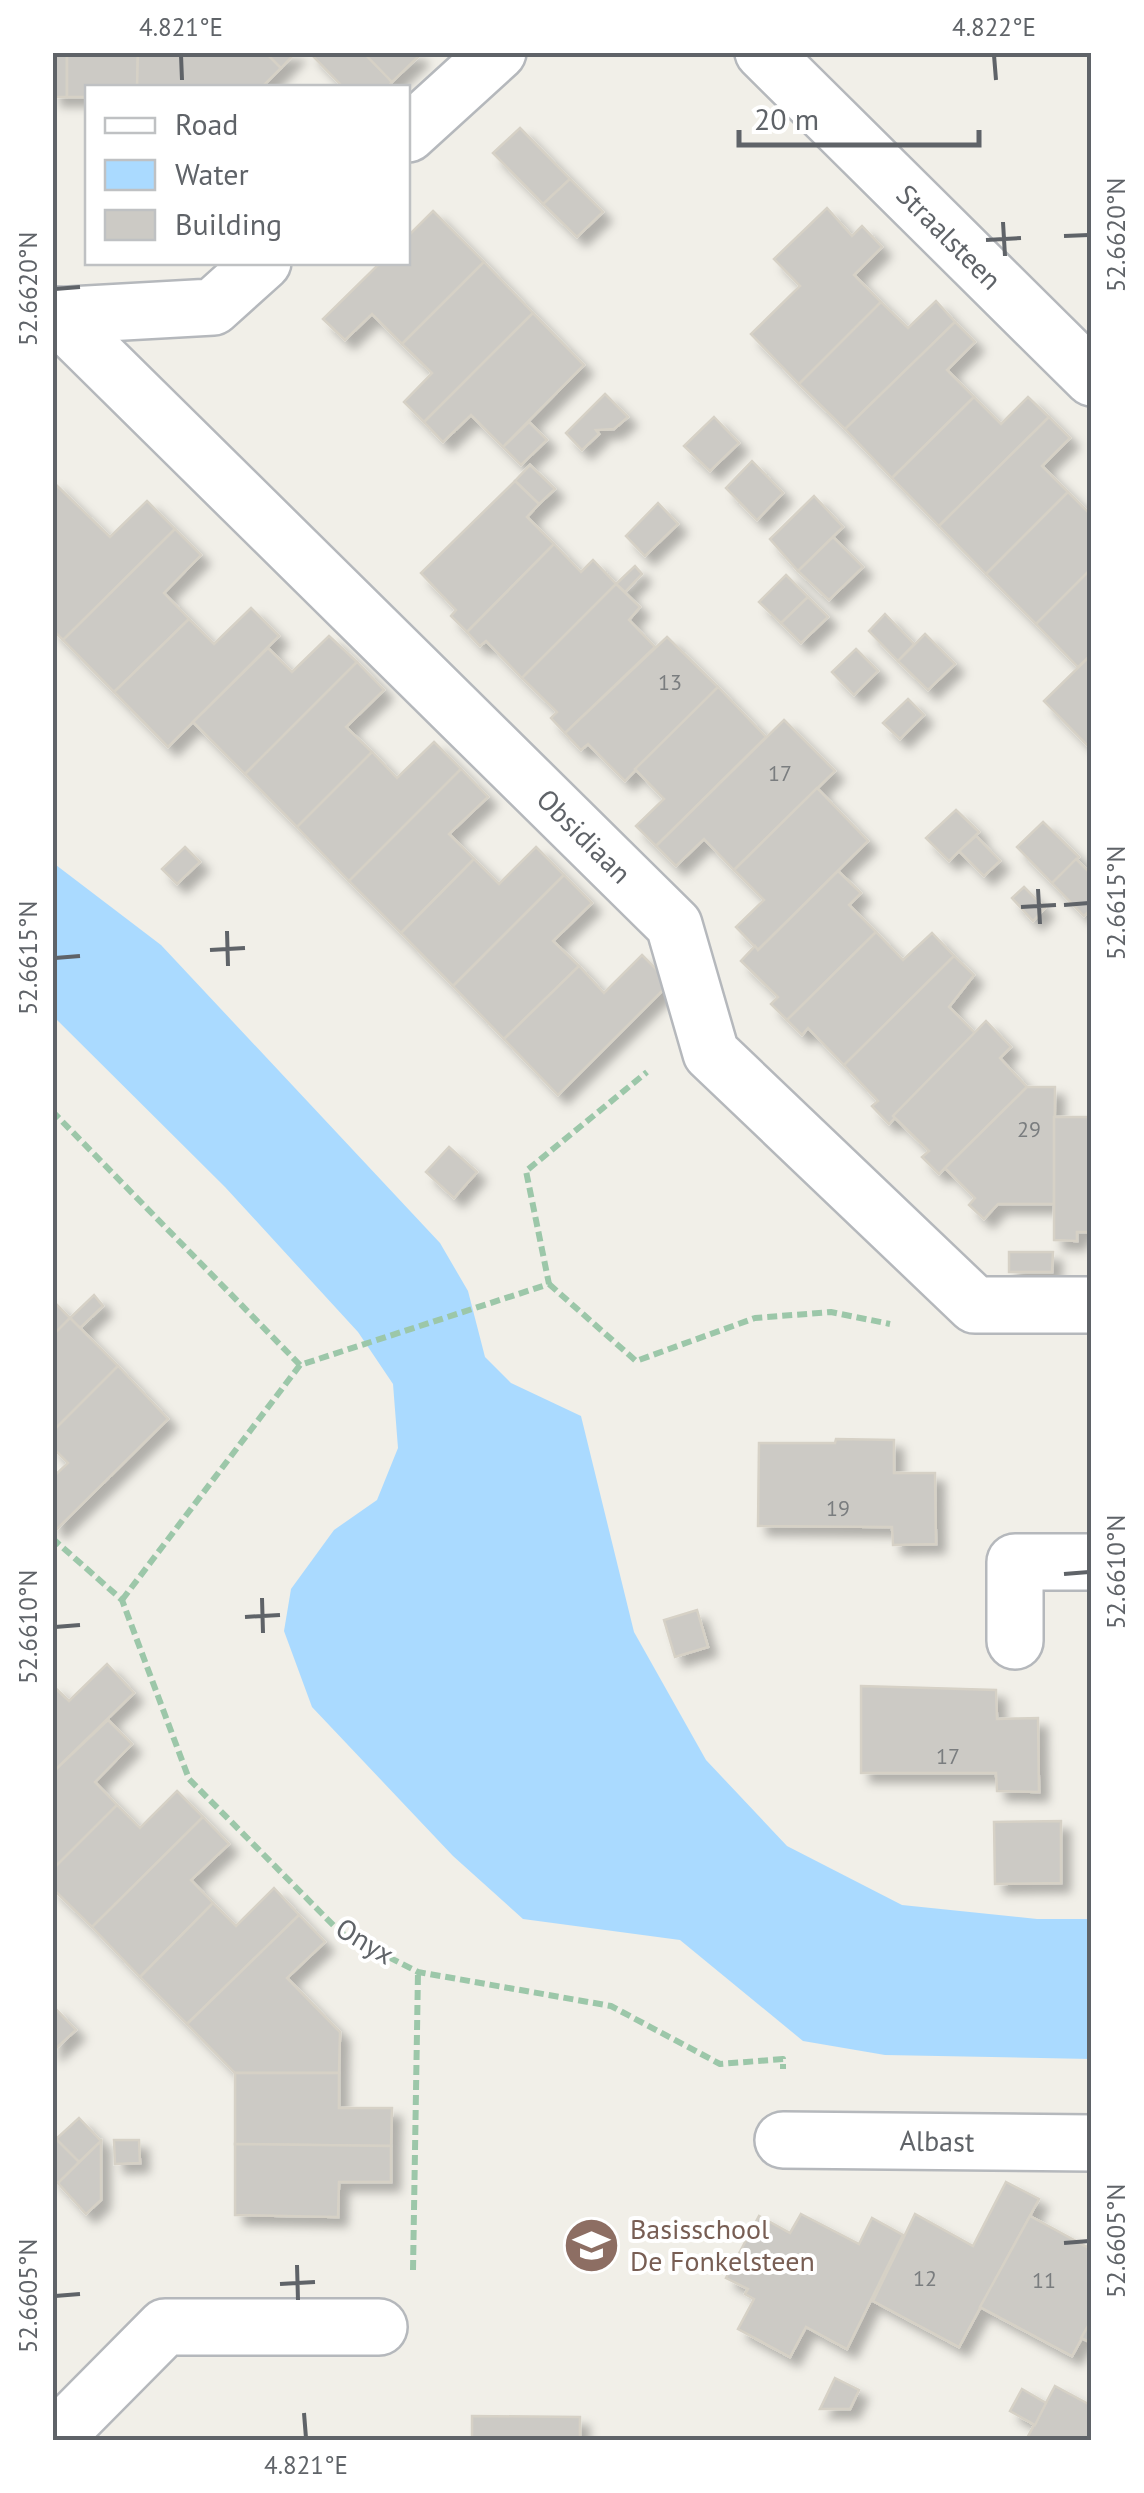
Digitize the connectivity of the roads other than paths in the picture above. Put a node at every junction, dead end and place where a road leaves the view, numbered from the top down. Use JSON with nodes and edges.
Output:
{"nodes":[{"id":1,"x":498,"y":52,"type":"edge"},
{"id":2,"x":764,"y":52,"type":"edge"},
{"id":3,"x":410,"y":132,"type":"edge"},
{"id":4,"x":260,"y":265,"type":"edge"},
{"id":5,"x":54,"y":316,"type":"edge"},
{"id":6,"x":1092,"y":378,"type":"edge"},
{"id":7,"x":1092,"y":1306,"type":"edge"},
{"id":8,"x":1092,"y":1562,"type":"edge"},
{"id":9,"x":1016,"y":1640,"type":"dead end"},
{"id":10,"x":783,"y":2140,"type":"road end"},
{"id":11,"x":1092,"y":2143,"type":"edge"},
{"id":12,"x":379,"y":2327,"type":"road end"},
{"id":13,"x":53,"y":2440,"type":"edge"}],
"edges":[{"from":1,"to":3,"type":"street"},
{"from":2,"to":6,"type":"street","name":"Straalsteen"},
{"from":4,"to":5,"type":"street"},
{"from":5,"to":7,"type":"street","name":"Obsidiaan"},
{"from":8,"to":9,"type":"street"},
{"from":10,"to":11,"type":"street","name":"Albast"},
{"from":12,"to":13,"type":"street"}]}
